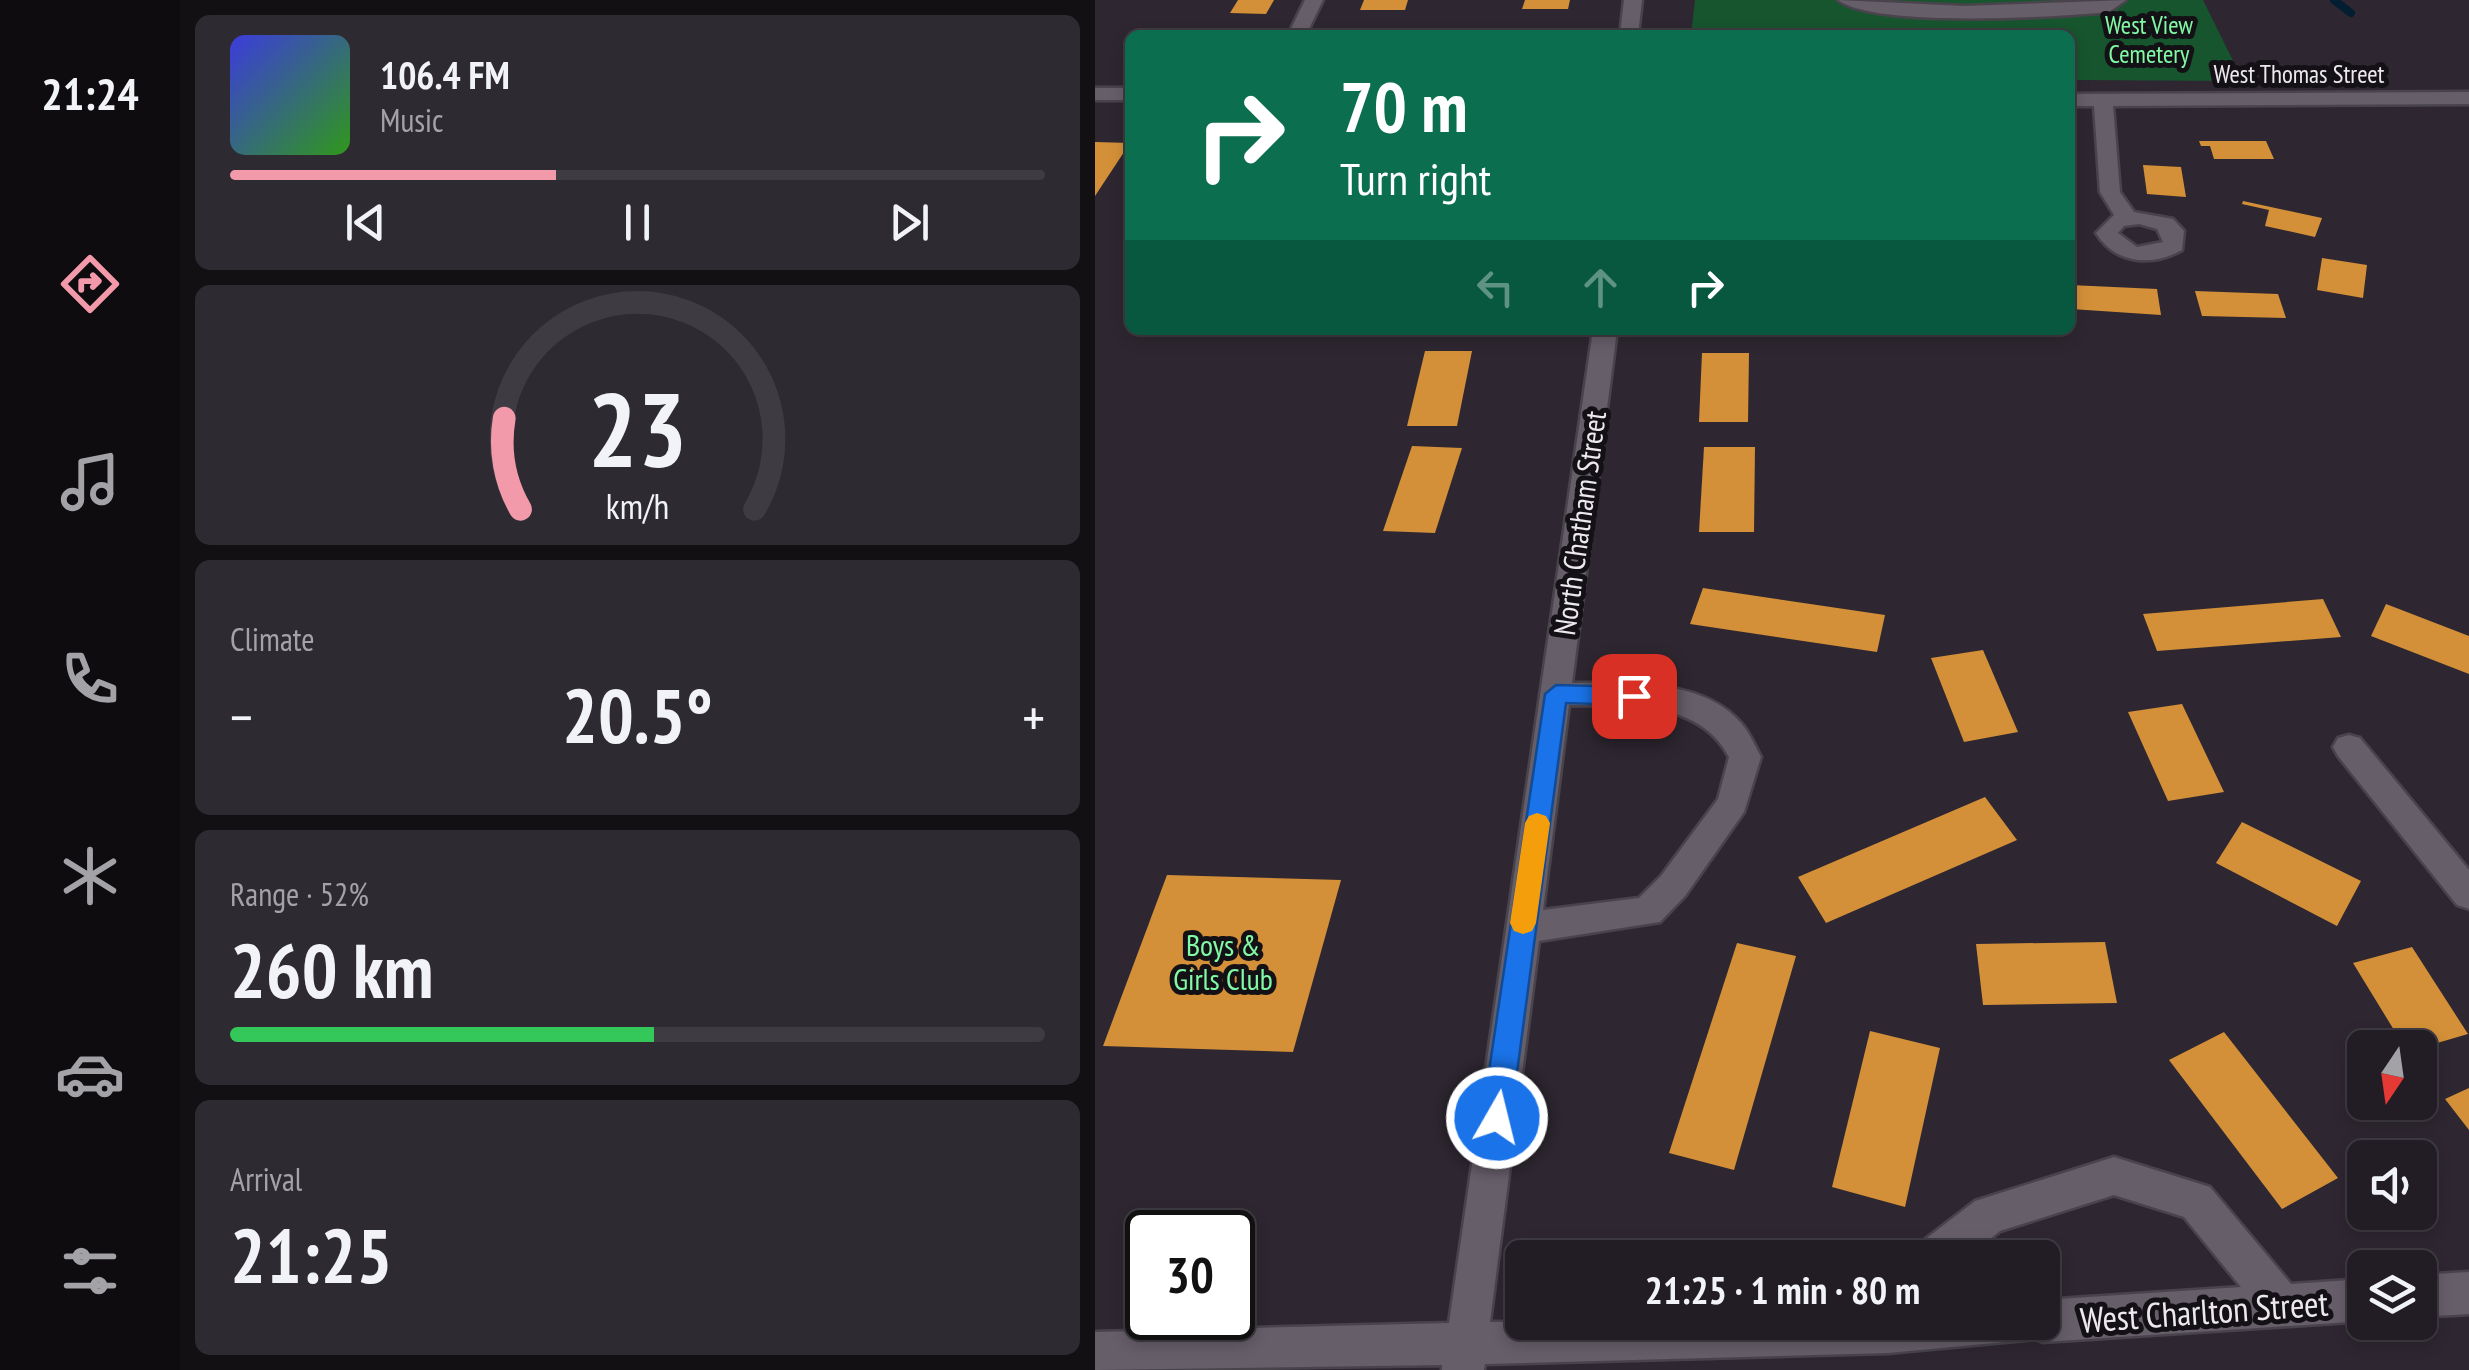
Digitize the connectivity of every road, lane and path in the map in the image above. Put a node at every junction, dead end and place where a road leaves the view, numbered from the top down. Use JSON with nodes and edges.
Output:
{"nodes":[{"id":1,"x":1314,"y":0,"type":"edge"},
{"id":2,"x":1633,"y":0,"type":"edge"},
{"id":3,"x":1847,"y":0,"type":"edge"},
{"id":4,"x":2117,"y":0,"type":"edge"},
{"id":5,"x":1982,"y":4,"type":"edge"},
{"id":6,"x":1299,"y":30,"type":"edge"},
{"id":7,"x":1630,"y":30,"type":"edge"},
{"id":8,"x":1989,"y":30,"type":"edge"},
{"id":9,"x":1095,"y":94,"type":"edge"},
{"id":10,"x":1125,"y":94,"type":"edge"},
{"id":11,"x":2469,"y":98,"type":"edge"},
{"id":12,"x":2075,"y":100,"type":"edge"},
{"id":13,"x":2103,"y":100,"type":"junction"},
{"id":14,"x":2127,"y":218,"type":"dead end"},
{"id":15,"x":1604,"y":335,"type":"edge"},
{"id":16,"x":1556,"y":694,"type":"junction"},
{"id":17,"x":2349,"y":748,"type":"dead end"},
{"id":18,"x":2469,"y":895,"type":"edge"},
{"id":19,"x":1523,"y":928,"type":"junction"},
{"id":20,"x":1956,"y":1240,"type":"edge"},
{"id":21,"x":2469,"y":1293,"type":"edge"},
{"id":22,"x":2437,"y":1295,"type":"edge"},
{"id":23,"x":2347,"y":1301,"type":"edge"},
{"id":24,"x":2283,"y":1306,"type":"junction"},
{"id":25,"x":2060,"y":1321,"type":"edge"},
{"id":26,"x":1706,"y":1340,"type":"edge"},
{"id":27,"x":1095,"y":1353,"type":"edge"},
{"id":28,"x":1465,"y":1357,"type":"edge"}],
"edges":[{"from":1,"to":6,"type":"street"},
{"from":2,"to":7,"type":"street"},
{"from":3,"to":5,"type":"street"},
{"from":4,"to":5,"type":"street"},
{"from":5,"to":8,"type":"street"},
{"from":9,"to":10,"type":"street"},
{"from":11,"to":13,"type":"street","name":"West Thomas Street"},
{"from":12,"to":13,"type":"street","name":"West Thomas Street"},
{"from":13,"to":14,"type":"street"},
{"from":15,"to":16,"type":"street","name":"North Chatham Street"},
{"from":16,"to":19,"type":"street","name":"North Chatham Street"},
{"from":16,"to":19,"type":"street"},
{"from":17,"to":18,"type":"street"},
{"from":19,"to":28,"type":"street","name":"North Chatham Street"},
{"from":20,"to":24,"type":"street"},
{"from":21,"to":22,"type":"street"},
{"from":23,"to":24,"type":"street","name":"West Charlton Street"},
{"from":24,"to":25,"type":"street","name":"West Charlton Street"},
{"from":26,"to":28,"type":"street"},
{"from":27,"to":28,"type":"street"}]}
